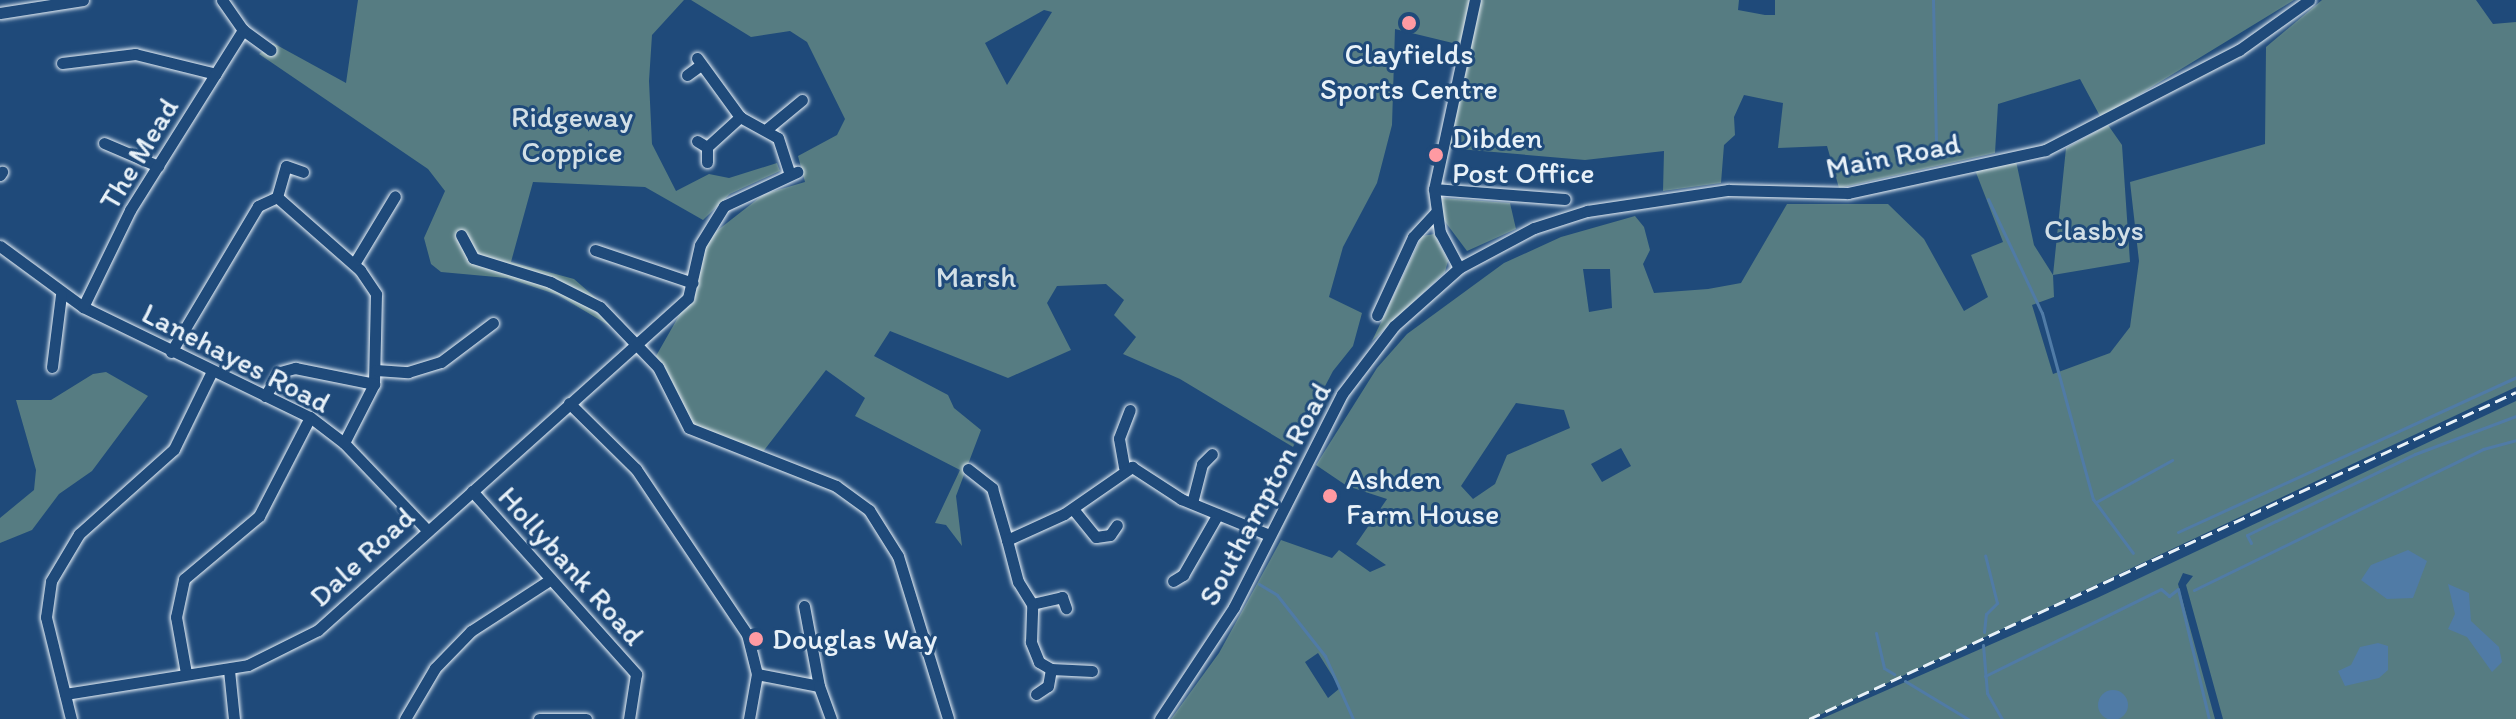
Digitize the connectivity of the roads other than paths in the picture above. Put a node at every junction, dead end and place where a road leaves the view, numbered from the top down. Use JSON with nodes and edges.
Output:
{"nodes":[{"id":1,"x":83,"y":0,"type":"edge"},
{"id":2,"x":222,"y":0,"type":"edge"},
{"id":3,"x":1475,"y":0,"type":"edge"},
{"id":4,"x":2309,"y":0,"type":"edge"},
{"id":5,"x":0,"y":13,"type":"edge"},
{"id":6,"x":243,"y":30,"type":"junction"},
{"id":7,"x":271,"y":50,"type":"dead end"},
{"id":8,"x":62,"y":63,"type":"dead end"},
{"id":9,"x":216,"y":74,"type":"junction"},
{"id":10,"x":687,"y":75,"type":"dead end"},
{"id":11,"x":802,"y":100,"type":"dead end"},
{"id":12,"x":740,"y":117,"type":"junction"},
{"id":13,"x":768,"y":128,"type":"junction"},
{"id":14,"x":104,"y":143,"type":"dead end"},
{"id":15,"x":707,"y":162,"type":"dead end"},
{"id":16,"x":158,"y":166,"type":"junction"},
{"id":17,"x":303,"y":172,"type":"dead end"},
{"id":18,"x":1434,"y":189,"type":"junction"},
{"id":19,"x":395,"y":196,"type":"dead end"},
{"id":20,"x":280,"y":199,"type":"junction"},
{"id":21,"x":1565,"y":199,"type":"dead end"},
{"id":22,"x":1435,"y":213,"type":"junction"},
{"id":23,"x":461,"y":235,"type":"dead end"},
{"id":24,"x":0,"y":246,"type":"edge"},
{"id":25,"x":595,"y":250,"type":"dead end"},
{"id":26,"x":354,"y":264,"type":"junction"},
{"id":27,"x":1459,"y":268,"type":"junction"},
{"id":28,"x":693,"y":283,"type":"junction"},
{"id":29,"x":61,"y":295,"type":"junction"},
{"id":30,"x":83,"y":307,"type":"junction"},
{"id":31,"x":1377,"y":315,"type":"dead end"},
{"id":32,"x":493,"y":323,"type":"dead end"},
{"id":33,"x":636,"y":345,"type":"junction"},
{"id":34,"x":171,"y":352,"type":"junction"},
{"id":35,"x":52,"y":367,"type":"dead end"},
{"id":36,"x":376,"y":370,"type":"junction"},
{"id":37,"x":212,"y":371,"type":"junction"},
{"id":38,"x":374,"y":384,"type":"junction"},
{"id":39,"x":265,"y":396,"type":"junction"},
{"id":40,"x":569,"y":403,"type":"junction"},
{"id":41,"x":1130,"y":410,"type":"dead end"},
{"id":42,"x":310,"y":417,"type":"junction"},
{"id":43,"x":344,"y":443,"type":"junction"},
{"id":44,"x":1206,"y":451,"type":"dead end"},
{"id":45,"x":1124,"y":467,"type":"junction"},
{"id":46,"x":968,"y":469,"type":"dead end"},
{"id":47,"x":472,"y":491,"type":"junction"},
{"id":48,"x":1192,"y":503,"type":"junction"},
{"id":49,"x":1073,"y":509,"type":"junction"},
{"id":50,"x":1218,"y":514,"type":"junction"},
{"id":51,"x":1117,"y":525,"type":"dead end"},
{"id":52,"x":427,"y":530,"type":"junction"},
{"id":53,"x":1269,"y":535,"type":"junction"},
{"id":54,"x":1007,"y":540,"type":"junction"},
{"id":55,"x":551,"y":579,"type":"junction"},
{"id":56,"x":1173,"y":581,"type":"dead end"},
{"id":57,"x":1032,"y":604,"type":"junction"},
{"id":58,"x":804,"y":606,"type":"dead end"},
{"id":59,"x":1066,"y":608,"type":"dead end"},
{"id":60,"x":806,"y":623,"type":"junction"},
{"id":61,"x":791,"y":625,"type":"dead end"},
{"id":62,"x":1087,"y":667,"type":"dead end"},
{"id":63,"x":1051,"y":669,"type":"junction"},
{"id":64,"x":229,"y":670,"type":"junction"},
{"id":65,"x":186,"y":673,"type":"junction"},
{"id":66,"x":757,"y":674,"type":"junction"},
{"id":67,"x":819,"y":686,"type":"junction"},
{"id":68,"x":65,"y":694,"type":"junction"},
{"id":69,"x":1036,"y":694,"type":"dead end"},
{"id":70,"x":833,"y":715,"type":"edge"},
{"id":71,"x":71,"y":719,"type":"edge"},
{"id":72,"x":234,"y":719,"type":"edge"},
{"id":73,"x":405,"y":719,"type":"edge"},
{"id":74,"x":539,"y":719,"type":"edge"},
{"id":75,"x":586,"y":719,"type":"edge"},
{"id":76,"x":629,"y":719,"type":"edge"},
{"id":77,"x":749,"y":719,"type":"edge"},
{"id":78,"x":948,"y":719,"type":"edge"},
{"id":79,"x":1160,"y":719,"type":"edge"}],
"edges":[{"from":1,"to":5,"type":"street"},
{"from":2,"to":6,"type":"street"},
{"from":3,"to":18,"type":"street"},
{"from":4,"to":27,"type":"street","name":"Main Road"},
{"from":6,"to":7,"type":"street"},
{"from":6,"to":9,"type":"street","name":"The Mead"},
{"from":8,"to":9,"type":"street"},
{"from":9,"to":16,"type":"street","name":"The Mead"},
{"from":10,"to":12,"type":"street"},
{"from":11,"to":13,"type":"street"},
{"from":12,"to":13,"type":"street"},
{"from":12,"to":15,"type":"street"},
{"from":13,"to":28,"type":"street"},
{"from":14,"to":16,"type":"street"},
{"from":16,"to":30,"type":"street","name":"The Mead"},
{"from":17,"to":20,"type":"street"},
{"from":18,"to":21,"type":"street"},
{"from":18,"to":22,"type":"street"},
{"from":19,"to":26,"type":"street"},
{"from":20,"to":26,"type":"street"},
{"from":20,"to":34,"type":"street"},
{"from":22,"to":27,"type":"street"},
{"from":22,"to":31,"type":"street"},
{"from":23,"to":33,"type":"street"},
{"from":24,"to":29,"type":"street","name":"Lanehayes Road"},
{"from":25,"to":28,"type":"street"},
{"from":26,"to":36,"type":"street"},
{"from":27,"to":53,"type":"street","name":"Southampton Road"},
{"from":28,"to":33,"type":"street","name":"Dale Road"},
{"from":29,"to":30,"type":"street","name":"Lanehayes Road"},
{"from":29,"to":35,"type":"street"},
{"from":30,"to":34,"type":"street","name":"Lanehayes Road"},
{"from":32,"to":36,"type":"street"},
{"from":33,"to":40,"type":"street","name":"Dale Road"},
{"from":33,"to":78,"type":"street"},
{"from":34,"to":37,"type":"street","name":"Lanehayes Road"},
{"from":36,"to":38,"type":"street"},
{"from":37,"to":39,"type":"street","name":"Lanehayes Road"},
{"from":37,"to":68,"type":"street"},
{"from":38,"to":39,"type":"street"},
{"from":38,"to":43,"type":"street"},
{"from":39,"to":42,"type":"street","name":"Lanehayes Road"},
{"from":40,"to":47,"type":"street","name":"Dale Road"},
{"from":40,"to":66,"type":"street"},
{"from":41,"to":45,"type":"street"},
{"from":42,"to":43,"type":"street","name":"Lanehayes Road"},
{"from":42,"to":65,"type":"street"},
{"from":43,"to":52,"type":"street","name":"Lanehayes Road"},
{"from":44,"to":48,"type":"street"},
{"from":45,"to":48,"type":"street"},
{"from":45,"to":49,"type":"street"},
{"from":46,"to":54,"type":"street"},
{"from":47,"to":52,"type":"street","name":"Dale Road"},
{"from":47,"to":55,"type":"street","name":"Hollybank Road"},
{"from":48,"to":50,"type":"street"},
{"from":49,"to":51,"type":"street"},
{"from":49,"to":54,"type":"street"},
{"from":50,"to":53,"type":"street"},
{"from":50,"to":56,"type":"street"},
{"from":52,"to":64,"type":"street","name":"Dale Road"},
{"from":53,"to":79,"type":"street","name":"Southampton Road"},
{"from":54,"to":57,"type":"street"},
{"from":55,"to":73,"type":"street"},
{"from":55,"to":76,"type":"street","name":"Hollybank Road"},
{"from":57,"to":59,"type":"street"},
{"from":57,"to":63,"type":"street"},
{"from":58,"to":60,"type":"street"},
{"from":60,"to":61,"type":"street"},
{"from":60,"to":67,"type":"street"},
{"from":62,"to":63,"type":"street"},
{"from":63,"to":69,"type":"street"},
{"from":64,"to":65,"type":"street","name":"Dale Road"},
{"from":64,"to":72,"type":"street"},
{"from":65,"to":68,"type":"street","name":"Dale Road"},
{"from":66,"to":67,"type":"street"},
{"from":66,"to":77,"type":"street"},
{"from":67,"to":70,"type":"street"},
{"from":68,"to":71,"type":"street"},
{"from":74,"to":75,"type":"street"}]}
